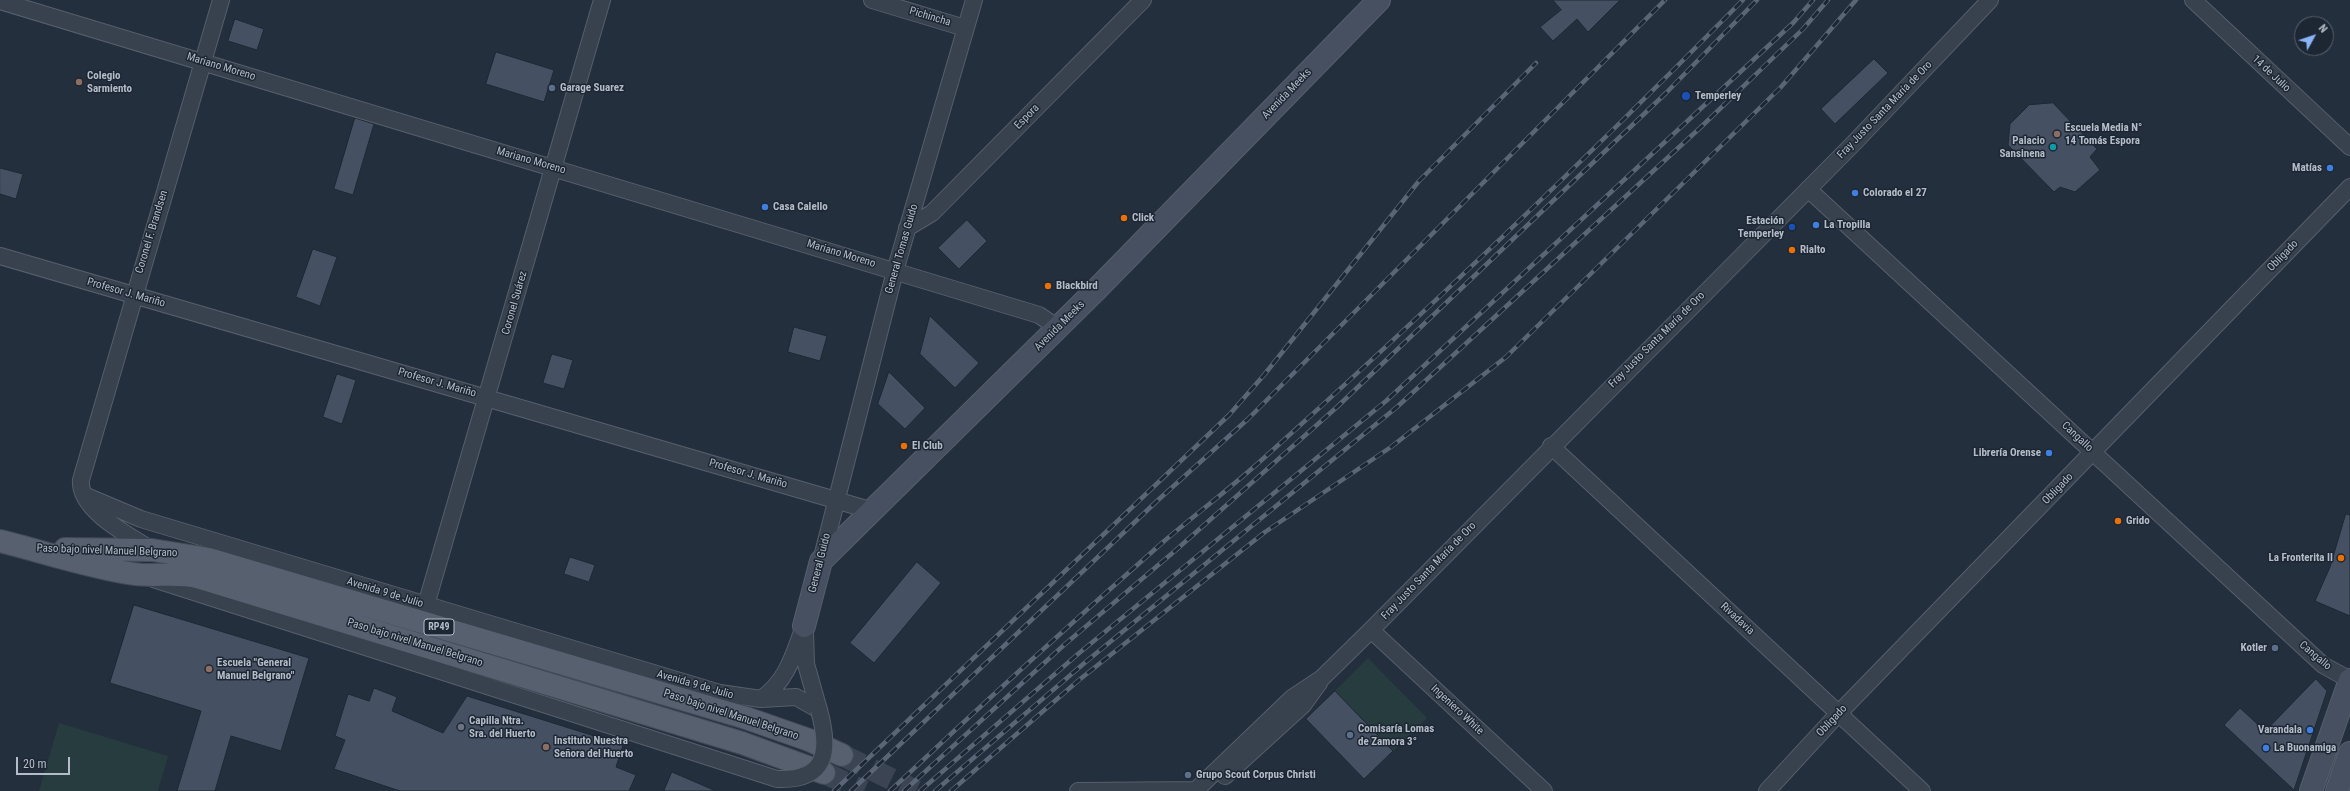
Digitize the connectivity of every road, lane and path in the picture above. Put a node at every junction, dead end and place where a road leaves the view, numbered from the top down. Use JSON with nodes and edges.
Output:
{"nodes":[{"id":1,"x":221,"y":0,"type":"edge"},
{"id":2,"x":602,"y":0,"type":"edge"},
{"id":3,"x":872,"y":0,"type":"edge"},
{"id":4,"x":974,"y":0,"type":"edge"},
{"id":5,"x":1143,"y":0,"type":"edge"},
{"id":6,"x":1379,"y":0,"type":"edge"},
{"id":7,"x":1990,"y":0,"type":"edge"},
{"id":8,"x":0,"y":1,"type":"edge"},
{"id":9,"x":2197,"y":1,"type":"edge"},
{"id":10,"x":966,"y":28,"type":"junction"},
{"id":11,"x":203,"y":62,"type":"junction"},
{"id":12,"x":2350,"y":147,"type":"edge"},
{"id":13,"x":554,"y":168,"type":"junction"},
{"id":14,"x":2350,"y":187,"type":"edge"},
{"id":15,"x":1808,"y":189,"type":"junction"},
{"id":16,"x":908,"y":228,"type":"junction"},
{"id":17,"x":0,"y":256,"type":"edge"},
{"id":18,"x":895,"y":271,"type":"junction"},
{"id":19,"x":134,"y":295,"type":"junction"},
{"id":20,"x":1058,"y":328,"type":"junction"},
{"id":21,"x":488,"y":398,"type":"junction"},
{"id":22,"x":1552,"y":446,"type":"junction"},
{"id":23,"x":2094,"y":453,"type":"junction"},
{"id":24,"x":84,"y":495,"type":"junction"},
{"id":25,"x":836,"y":500,"type":"junction"},
{"id":26,"x":873,"y":511,"type":"junction"},
{"id":27,"x":0,"y":541,"type":"edge"},
{"id":28,"x":28,"y":548,"type":"junction"},
{"id":29,"x":152,"y":550,"type":"junction"},
{"id":30,"x":821,"y":561,"type":"junction"},
{"id":31,"x":136,"y":574,"type":"junction"},
{"id":32,"x":426,"y":605,"type":"junction"},
{"id":33,"x":804,"y":626,"type":"junction"},
{"id":34,"x":1371,"y":630,"type":"junction"},
{"id":35,"x":2350,"y":680,"type":"edge"},
{"id":36,"x":761,"y":699,"type":"junction"},
{"id":37,"x":820,"y":710,"type":"junction"},
{"id":38,"x":1838,"y":714,"type":"junction"},
{"id":39,"x":2350,"y":754,"type":"edge"},
{"id":40,"x":842,"y":755,"type":"tunnel mouth"},
{"id":41,"x":824,"y":773,"type":"tunnel mouth"},
{"id":42,"x":1078,"y":791,"type":"edge"},
{"id":43,"x":1200,"y":791,"type":"edge"},
{"id":44,"x":1544,"y":791,"type":"edge"},
{"id":45,"x":1766,"y":791,"type":"edge"},
{"id":46,"x":1922,"y":791,"type":"edge"},
{"id":47,"x":2311,"y":791,"type":"edge"},
{"id":48,"x":2337,"y":791,"type":"edge"}],
"edges":[{"from":1,"to":11,"type":"street","name":"Coronel F. Brandsen"},
{"from":2,"to":13,"type":"street","name":"Coronel Suárez"},
{"from":3,"to":10,"type":"street","name":"Pichincha"},
{"from":4,"to":10,"type":"street","name":"General Tomas Guido"},
{"from":5,"to":16,"type":"street","name":"Espora"},
{"from":6,"to":20,"type":"street","name":"Avenida Meeks"},
{"from":7,"to":15,"type":"street","name":"Fray Justo Santa María de Oro"},
{"from":8,"to":11,"type":"street","name":"Mariano Moreno"},
{"from":9,"to":12,"type":"street","name":"14 de Julio"},
{"from":10,"to":16,"type":"street","name":"General Tomas Guido"},
{"from":11,"to":13,"type":"street","name":"Mariano Moreno"},
{"from":11,"to":19,"type":"street","name":"Coronel F. Brandsen"},
{"from":13,"to":18,"type":"street","name":"Mariano Moreno"},
{"from":13,"to":21,"type":"street","name":"Coronel Suárez"},
{"from":14,"to":23,"type":"street","name":"Obligado"},
{"from":15,"to":22,"type":"street","name":"Fray Justo Santa María de Oro"},
{"from":15,"to":23,"type":"street","name":"Cangallo"},
{"from":16,"to":18,"type":"street","name":"General Tomas Guido"},
{"from":17,"to":19,"type":"street","name":"Profesor J. Mariño"},
{"from":18,"to":20,"type":"street","name":"Mariano Moreno"},
{"from":18,"to":25,"type":"street","name":"General Tomas Guido"},
{"from":19,"to":21,"type":"street","name":"Profesor J. Mariño"},
{"from":19,"to":24,"type":"street","name":"Coronel F. Brandsen"},
{"from":20,"to":26,"type":"street","name":"Avenida Meeks"},
{"from":21,"to":25,"type":"street","name":"Profesor J. Mariño"},
{"from":21,"to":32,"type":"street","name":"Coronel Suárez"},
{"from":22,"to":34,"type":"street","name":"Fray Justo Santa María de Oro"},
{"from":22,"to":38,"type":"street","name":"Rivadavia"},
{"from":23,"to":35,"type":"street","name":"Cangallo"},
{"from":23,"to":38,"type":"street","name":"Obligado"},
{"from":24,"to":29,"type":"street"},
{"from":24,"to":32,"type":"street","name":"Avenida 9 de Julio"},
{"from":25,"to":26,"type":"street","name":"Profesor J. Mariño"},
{"from":25,"to":30,"type":"street","name":"General Guido"},
{"from":26,"to":30,"type":"street","name":"Avenida Meeks"},
{"from":27,"to":28,"type":"main road","number":"RP49"},
{"from":28,"to":29,"type":"main road","name":"Paso bajo nivel Manuel Belgrano","number":"RP49"},
{"from":28,"to":31,"type":"main road","name":"Paso bajo nivel Manuel Belgrano","number":"RP49"},
{"from":29,"to":40,"type":"main road","name":"Paso bajo nivel Manuel Belgrano","number":"RP49"},
{"from":30,"to":33,"type":"street","name":"General Guido"},
{"from":31,"to":37,"type":"street","bridge":true},
{"from":31,"to":41,"type":"main road","name":"Paso bajo nivel Manuel Belgrano","number":"RP49"},
{"from":32,"to":36,"type":"street","name":"Avenida 9 de Julio"},
{"from":33,"to":36,"type":"street","name":"General Guido"},
{"from":33,"to":37,"type":"street","name":"General Guido"},
{"from":34,"to":43,"type":"street","name":"Fray Justo Santa María de Oro"},
{"from":34,"to":44,"type":"street","name":"Ingeniero White"},
{"from":35,"to":47,"type":"street"},
{"from":36,"to":37,"type":"street","name":"Avenida 9 de Julio"},
{"from":38,"to":45,"type":"street","name":"Obligado"},
{"from":38,"to":46,"type":"street","name":"Rivadavia"},
{"from":39,"to":48,"type":"street"},
{"from":42,"to":43,"type":"street"}]}
